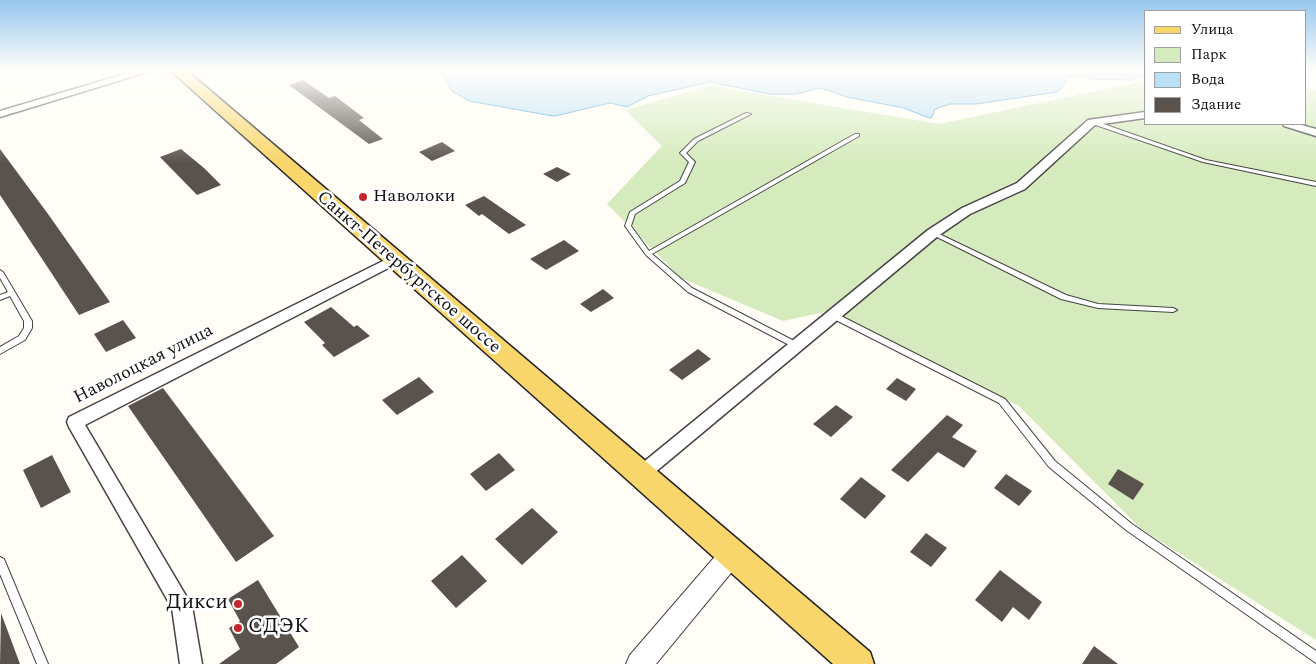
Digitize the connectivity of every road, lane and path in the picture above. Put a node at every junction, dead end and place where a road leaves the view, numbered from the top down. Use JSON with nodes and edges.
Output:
{"nodes":[{"id":1,"x":45,"y":101,"type":"edge"},
{"id":2,"x":212,"y":101,"type":"edge"},
{"id":3,"x":0,"y":114,"type":"edge"},
{"id":4,"x":748,"y":114,"type":"dead end"},
{"id":5,"x":1144,"y":115,"type":"edge"},
{"id":6,"x":1092,"y":122,"type":"junction"},
{"id":7,"x":1292,"y":125,"type":"edge"},
{"id":8,"x":1316,"y":132,"type":"edge"},
{"id":9,"x":857,"y":135,"type":"dead end"},
{"id":10,"x":1316,"y":184,"type":"edge"},
{"id":11,"x":933,"y":234,"type":"junction"},
{"id":12,"x":648,"y":254,"type":"junction"},
{"id":13,"x":393,"y":260,"type":"junction"},
{"id":14,"x":0,"y":272,"type":"edge"},
{"id":15,"x":12,"y":293,"type":"junction"},
{"id":16,"x":0,"y":298,"type":"edge"},
{"id":17,"x":1173,"y":310,"type":"dead end"},
{"id":18,"x":833,"y":315,"type":"junction"},
{"id":19,"x":795,"y":345,"type":"junction"},
{"id":20,"x":0,"y":351,"type":"edge"},
{"id":21,"x":641,"y":474,"type":"junction"},
{"id":22,"x":732,"y":554,"type":"junction"},
{"id":23,"x":0,"y":563,"type":"edge"},
{"id":24,"x":1316,"y":658,"type":"edge"},
{"id":25,"x":43,"y":664,"type":"edge"},
{"id":26,"x":191,"y":664,"type":"edge"},
{"id":27,"x":640,"y":664,"type":"edge"},
{"id":28,"x":858,"y":664,"type":"edge"}],
"edges":[{"from":1,"to":3,"type":"street"},
{"from":2,"to":13,"type":"main road","name":"Санкт-Петербургское шоссе"},
{"from":4,"to":12,"type":"lane"},
{"from":5,"to":6,"type":"street"},
{"from":6,"to":10,"type":"lane"},
{"from":6,"to":11,"type":"street"},
{"from":7,"to":8,"type":"street"},
{"from":9,"to":12,"type":"lane"},
{"from":11,"to":17,"type":"lane"},
{"from":11,"to":18,"type":"street"},
{"from":12,"to":19,"type":"lane"},
{"from":13,"to":21,"type":"main road","name":"Санкт-Петербургское шоссе"},
{"from":13,"to":26,"type":"street","name":"Наволоцкая улица"},
{"from":14,"to":15,"type":"lane"},
{"from":15,"to":16,"type":"lane"},
{"from":15,"to":20,"type":"lane"},
{"from":18,"to":19,"type":"street"},
{"from":18,"to":24,"type":"lane"},
{"from":19,"to":21,"type":"street"},
{"from":21,"to":22,"type":"main road","name":"Санкт-Петербургское шоссе"},
{"from":22,"to":27,"type":"street"},
{"from":22,"to":28,"type":"main road","name":"Санкт-Петербургское шоссе"},
{"from":23,"to":25,"type":"lane"}]}
